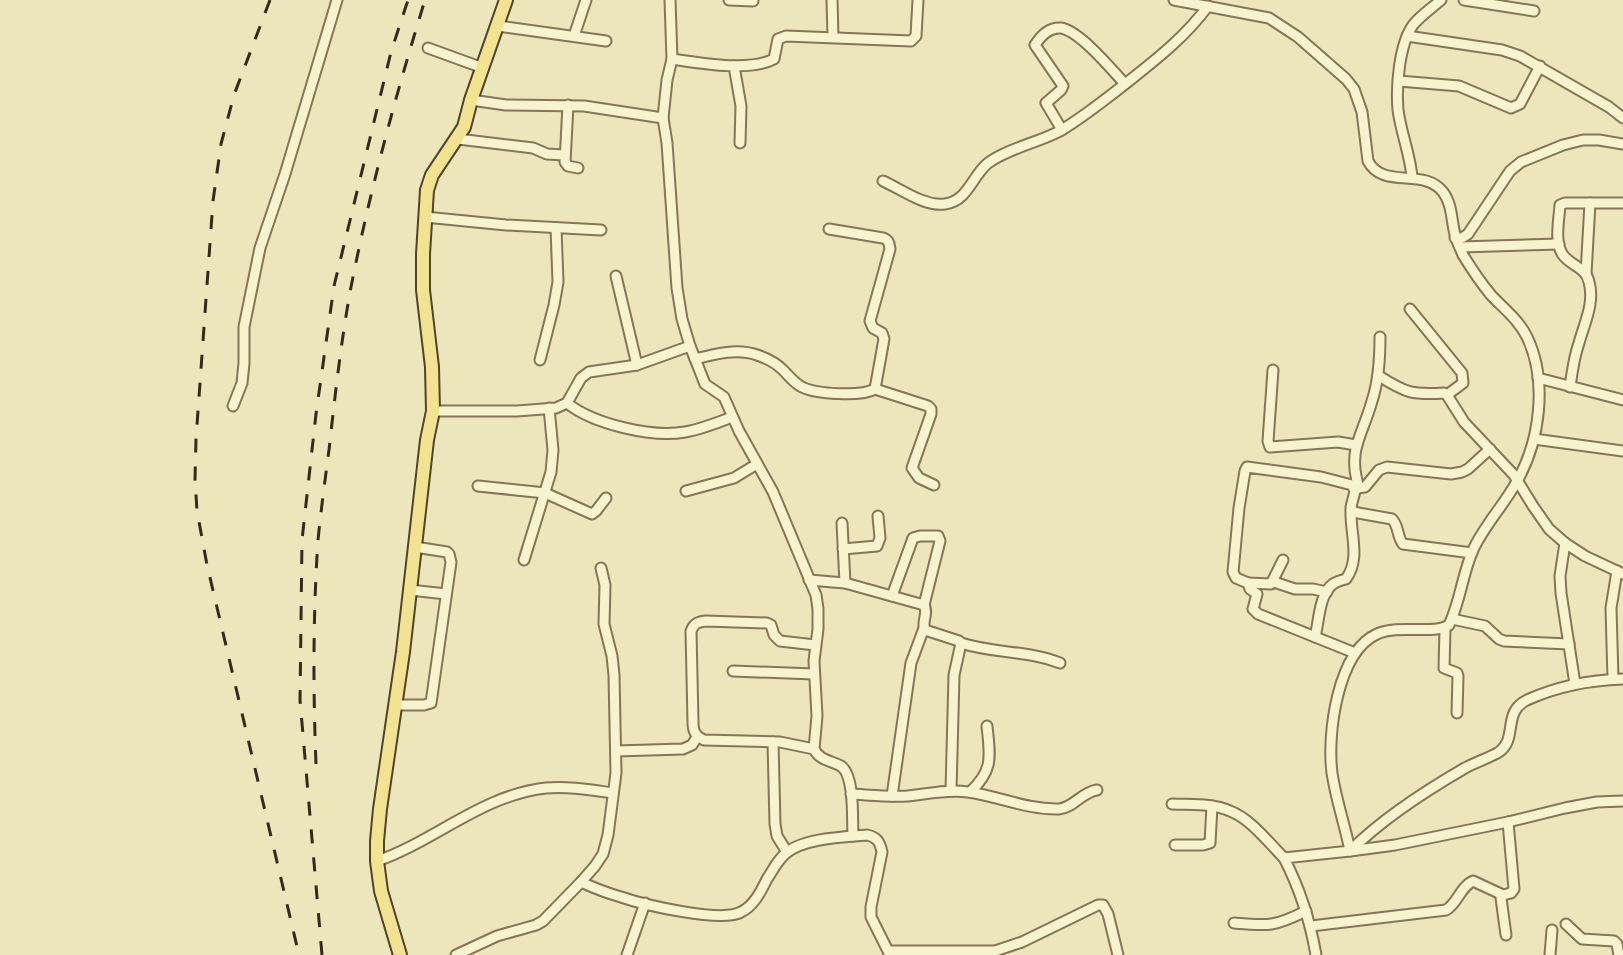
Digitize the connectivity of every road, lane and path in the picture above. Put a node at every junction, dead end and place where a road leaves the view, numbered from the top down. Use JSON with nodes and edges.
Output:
{"nodes":[{"id":1,"x":337,"y":0,"type":"edge"},
{"id":2,"x":506,"y":0,"type":"edge"},
{"id":3,"x":586,"y":0,"type":"edge"},
{"id":4,"x":670,"y":0,"type":"edge"},
{"id":5,"x":729,"y":0,"type":"edge"},
{"id":6,"x":832,"y":0,"type":"edge"},
{"id":7,"x":918,"y":0,"type":"edge"},
{"id":8,"x":1174,"y":0,"type":"edge"},
{"id":9,"x":1441,"y":0,"type":"edge"},
{"id":10,"x":1464,"y":0,"type":"edge"},
{"id":11,"x":753,"y":1,"type":"edge"},
{"id":12,"x":1225,"y":4,"type":"edge"},
{"id":13,"x":1208,"y":6,"type":"junction"},
{"id":14,"x":1534,"y":11,"type":"dead end"},
{"id":15,"x":498,"y":26,"type":"junction"},
{"id":16,"x":574,"y":36,"type":"junction"},
{"id":17,"x":1407,"y":36,"type":"junction"},
{"id":18,"x":833,"y":37,"type":"junction"},
{"id":19,"x":606,"y":41,"type":"dead end"},
{"id":20,"x":428,"y":48,"type":"dead end"},
{"id":21,"x":672,"y":59,"type":"junction"},
{"id":22,"x":734,"y":66,"type":"junction"},
{"id":23,"x":1540,"y":66,"type":"junction"},
{"id":24,"x":483,"y":68,"type":"junction"},
{"id":25,"x":1399,"y":81,"type":"junction"},
{"id":26,"x":1125,"y":84,"type":"junction"},
{"id":27,"x":471,"y":100,"type":"junction"},
{"id":28,"x":568,"y":105,"type":"junction"},
{"id":29,"x":663,"y":118,"type":"junction"},
{"id":30,"x":1623,"y":118,"type":"edge"},
{"id":31,"x":1062,"y":130,"type":"junction"},
{"id":32,"x":458,"y":139,"type":"junction"},
{"id":33,"x":740,"y":143,"type":"dead end"},
{"id":34,"x":1623,"y":144,"type":"edge"},
{"id":35,"x":564,"y":155,"type":"junction"},
{"id":36,"x":578,"y":168,"type":"dead end"},
{"id":37,"x":1412,"y":177,"type":"junction"},
{"id":38,"x":883,"y":181,"type":"dead end"},
{"id":39,"x":1590,"y":203,"type":"junction"},
{"id":40,"x":1623,"y":203,"type":"edge"},
{"id":41,"x":425,"y":217,"type":"junction"},
{"id":42,"x":556,"y":228,"type":"junction"},
{"id":43,"x":829,"y":229,"type":"dead end"},
{"id":44,"x":601,"y":230,"type":"dead end"},
{"id":45,"x":1458,"y":242,"type":"junction"},
{"id":46,"x":1559,"y":244,"type":"junction"},
{"id":47,"x":1586,"y":274,"type":"junction"},
{"id":48,"x":616,"y":276,"type":"dead end"},
{"id":49,"x":1410,"y":309,"type":"dead end"},
{"id":50,"x":1380,"y":337,"type":"dead end"},
{"id":51,"x":690,"y":346,"type":"junction"},
{"id":52,"x":695,"y":359,"type":"junction"},
{"id":53,"x":540,"y":360,"type":"dead end"},
{"id":54,"x":637,"y":365,"type":"junction"},
{"id":55,"x":1273,"y":370,"type":"dead end"},
{"id":56,"x":1379,"y":376,"type":"junction"},
{"id":57,"x":1538,"y":378,"type":"junction"},
{"id":58,"x":1570,"y":387,"type":"junction"},
{"id":59,"x":875,"y":389,"type":"junction"},
{"id":60,"x":1447,"y":395,"type":"junction"},
{"id":61,"x":1623,"y":400,"type":"edge"},
{"id":62,"x":567,"y":403,"type":"junction"},
{"id":63,"x":233,"y":406,"type":"dead end"},
{"id":64,"x":549,"y":408,"type":"junction"},
{"id":65,"x":433,"y":411,"type":"junction"},
{"id":66,"x":732,"y":417,"type":"junction"},
{"id":67,"x":1534,"y":439,"type":"junction"},
{"id":68,"x":1356,"y":445,"type":"junction"},
{"id":69,"x":1490,"y":449,"type":"junction"},
{"id":70,"x":1623,"y":451,"type":"edge"},
{"id":71,"x":757,"y":464,"type":"junction"},
{"id":72,"x":1517,"y":481,"type":"junction"},
{"id":73,"x":934,"y":485,"type":"dead end"},
{"id":74,"x":478,"y":486,"type":"dead end"},
{"id":75,"x":1357,"y":488,"type":"junction"},
{"id":76,"x":686,"y":491,"type":"dead end"},
{"id":77,"x":545,"y":493,"type":"junction"},
{"id":78,"x":606,"y":498,"type":"dead end"},
{"id":79,"x":1351,"y":510,"type":"junction"},
{"id":80,"x":878,"y":516,"type":"dead end"},
{"id":81,"x":842,"y":523,"type":"dead end"},
{"id":82,"x":1565,"y":543,"type":"junction"},
{"id":83,"x":415,"y":547,"type":"junction"},
{"id":84,"x":843,"y":549,"type":"junction"},
{"id":85,"x":1472,"y":553,"type":"junction"},
{"id":86,"x":524,"y":560,"type":"dead end"},
{"id":87,"x":1283,"y":560,"type":"dead end"},
{"id":88,"x":601,"y":568,"type":"dead end"},
{"id":89,"x":1620,"y":572,"type":"edge"},
{"id":90,"x":809,"y":580,"type":"junction"},
{"id":91,"x":1274,"y":582,"type":"junction"},
{"id":92,"x":845,"y":583,"type":"junction"},
{"id":93,"x":1248,"y":583,"type":"junction"},
{"id":94,"x":410,"y":590,"type":"junction"},
{"id":95,"x":1327,"y":592,"type":"junction"},
{"id":96,"x":446,"y":594,"type":"junction"},
{"id":97,"x":892,"y":596,"type":"junction"},
{"id":98,"x":924,"y":605,"type":"junction"},
{"id":99,"x":1452,"y":619,"type":"junction"},
{"id":100,"x":924,"y":628,"type":"junction"},
{"id":101,"x":1445,"y":629,"type":"junction"},
{"id":102,"x":1315,"y":637,"type":"junction"},
{"id":103,"x":961,"y":643,"type":"junction"},
{"id":104,"x":1569,"y":644,"type":"junction"},
{"id":105,"x":815,"y":645,"type":"junction"},
{"id":106,"x":1355,"y":653,"type":"junction"},
{"id":107,"x":1060,"y":663,"type":"dead end"},
{"id":108,"x":733,"y":671,"type":"dead end"},
{"id":109,"x":814,"y":674,"type":"junction"},
{"id":110,"x":1618,"y":679,"type":"edge"},
{"id":111,"x":1575,"y":684,"type":"junction"},
{"id":112,"x":395,"y":705,"type":"junction"},
{"id":113,"x":1457,"y":713,"type":"dead end"},
{"id":114,"x":987,"y":726,"type":"dead end"},
{"id":115,"x":697,"y":737,"type":"junction"},
{"id":116,"x":773,"y":742,"type":"junction"},
{"id":117,"x":814,"y":749,"type":"junction"},
{"id":118,"x":616,"y":751,"type":"junction"},
{"id":119,"x":1097,"y":790,"type":"dead end"},
{"id":120,"x":951,"y":791,"type":"junction"},
{"id":121,"x":970,"y":792,"type":"junction"},
{"id":122,"x":613,"y":793,"type":"junction"},
{"id":123,"x":851,"y":794,"type":"junction"},
{"id":124,"x":892,"y":796,"type":"junction"},
{"id":125,"x":1623,"y":801,"type":"edge"},
{"id":126,"x":1172,"y":804,"type":"dead end"},
{"id":127,"x":1212,"y":806,"type":"junction"},
{"id":128,"x":1508,"y":822,"type":"junction"},
{"id":129,"x":853,"y":836,"type":"junction"},
{"id":130,"x":1175,"y":845,"type":"dead end"},
{"id":131,"x":1350,"y":851,"type":"junction"},
{"id":132,"x":787,"y":852,"type":"junction"},
{"id":133,"x":1284,"y":858,"type":"junction"},
{"id":134,"x":377,"y":861,"type":"junction"},
{"id":135,"x":581,"y":882,"type":"junction"},
{"id":136,"x":1503,"y":895,"type":"junction"},
{"id":137,"x":645,"y":903,"type":"junction"},
{"id":138,"x":1306,"y":911,"type":"junction"},
{"id":139,"x":1234,"y":923,"type":"dead end"},
{"id":140,"x":1566,"y":924,"type":"dead end"},
{"id":141,"x":1311,"y":926,"type":"junction"},
{"id":142,"x":1552,"y":930,"type":"dead end"},
{"id":143,"x":1506,"y":935,"type":"dead end"},
{"id":144,"x":890,"y":953,"type":"edge"},
{"id":145,"x":400,"y":955,"type":"edge"},
{"id":146,"x":456,"y":955,"type":"edge"},
{"id":147,"x":627,"y":955,"type":"edge"},
{"id":148,"x":1118,"y":955,"type":"edge"},
{"id":149,"x":1316,"y":955,"type":"edge"},
{"id":150,"x":1550,"y":955,"type":"edge"},
{"id":151,"x":1619,"y":955,"type":"edge"}],
"edges":[{"from":1,"to":63,"type":"street"},
{"from":2,"to":15,"type":"main road"},
{"from":3,"to":16,"type":"street"},
{"from":4,"to":21,"type":"street"},
{"from":5,"to":11,"type":"street"},
{"from":6,"to":18,"type":"street"},
{"from":7,"to":18,"type":"street"},
{"from":8,"to":13,"type":"street"},
{"from":9,"to":17,"type":"street"},
{"from":10,"to":14,"type":"street"},
{"from":12,"to":13,"type":"street"},
{"from":12,"to":37,"type":"street"},
{"from":13,"to":26,"type":"street"},
{"from":15,"to":16,"type":"street"},
{"from":15,"to":24,"type":"main road"},
{"from":16,"to":19,"type":"street"},
{"from":17,"to":23,"type":"street"},
{"from":17,"to":25,"type":"street"},
{"from":18,"to":22,"type":"street"},
{"from":20,"to":24,"type":"street"},
{"from":21,"to":22,"type":"street"},
{"from":21,"to":29,"type":"street"},
{"from":22,"to":33,"type":"street"},
{"from":23,"to":25,"type":"street"},
{"from":23,"to":30,"type":"street"},
{"from":24,"to":27,"type":"main road"},
{"from":25,"to":37,"type":"street"},
{"from":26,"to":31,"type":"street"},
{"from":26,"to":31,"type":"street"},
{"from":27,"to":28,"type":"street"},
{"from":27,"to":32,"type":"main road"},
{"from":28,"to":29,"type":"street"},
{"from":28,"to":35,"type":"street"},
{"from":29,"to":51,"type":"street"},
{"from":31,"to":38,"type":"street"},
{"from":32,"to":35,"type":"street"},
{"from":32,"to":41,"type":"main road"},
{"from":34,"to":45,"type":"street"},
{"from":35,"to":36,"type":"street"},
{"from":37,"to":45,"type":"street"},
{"from":39,"to":40,"type":"street"},
{"from":39,"to":46,"type":"street"},
{"from":39,"to":47,"type":"street"},
{"from":41,"to":42,"type":"street"},
{"from":41,"to":65,"type":"main road"},
{"from":42,"to":44,"type":"street"},
{"from":42,"to":53,"type":"street"},
{"from":43,"to":59,"type":"street"},
{"from":45,"to":46,"type":"street"},
{"from":45,"to":57,"type":"street"},
{"from":46,"to":47,"type":"street"},
{"from":47,"to":58,"type":"street"},
{"from":48,"to":54,"type":"street"},
{"from":49,"to":60,"type":"street"},
{"from":50,"to":56,"type":"street"},
{"from":51,"to":52,"type":"street"},
{"from":51,"to":54,"type":"street"},
{"from":52,"to":59,"type":"street"},
{"from":52,"to":66,"type":"street"},
{"from":54,"to":62,"type":"street"},
{"from":55,"to":68,"type":"street"},
{"from":56,"to":60,"type":"street"},
{"from":56,"to":68,"type":"street"},
{"from":57,"to":58,"type":"street"},
{"from":57,"to":67,"type":"street"},
{"from":58,"to":61,"type":"street"},
{"from":59,"to":73,"type":"street"},
{"from":60,"to":69,"type":"street"},
{"from":62,"to":64,"type":"street"},
{"from":62,"to":66,"type":"street"},
{"from":64,"to":65,"type":"street"},
{"from":64,"to":77,"type":"street"},
{"from":65,"to":83,"type":"main road"},
{"from":66,"to":71,"type":"street"},
{"from":67,"to":70,"type":"street"},
{"from":67,"to":72,"type":"street"},
{"from":68,"to":75,"type":"street"},
{"from":69,"to":72,"type":"street"},
{"from":69,"to":75,"type":"street"},
{"from":71,"to":76,"type":"street"},
{"from":71,"to":90,"type":"street"},
{"from":72,"to":82,"type":"street"},
{"from":72,"to":85,"type":"street"},
{"from":74,"to":77,"type":"street"},
{"from":75,"to":79,"type":"street"},
{"from":75,"to":93,"type":"street"},
{"from":77,"to":78,"type":"street"},
{"from":77,"to":86,"type":"street"},
{"from":79,"to":85,"type":"street"},
{"from":79,"to":95,"type":"street"},
{"from":80,"to":84,"type":"street"},
{"from":81,"to":84,"type":"street"},
{"from":82,"to":89,"type":"street"},
{"from":82,"to":104,"type":"street"},
{"from":83,"to":94,"type":"main road"},
{"from":83,"to":96,"type":"street"},
{"from":84,"to":92,"type":"street"},
{"from":85,"to":99,"type":"street"},
{"from":87,"to":91,"type":"street"},
{"from":88,"to":118,"type":"street"},
{"from":89,"to":110,"type":"street"},
{"from":90,"to":92,"type":"street"},
{"from":90,"to":105,"type":"street"},
{"from":91,"to":93,"type":"street"},
{"from":91,"to":95,"type":"street"},
{"from":92,"to":97,"type":"street"},
{"from":93,"to":102,"type":"street"},
{"from":94,"to":96,"type":"street"},
{"from":94,"to":112,"type":"main road"},
{"from":95,"to":102,"type":"street"},
{"from":96,"to":112,"type":"street"},
{"from":97,"to":98,"type":"street"},
{"from":97,"to":98,"type":"street"},
{"from":98,"to":100,"type":"street"},
{"from":99,"to":101,"type":"street"},
{"from":99,"to":104,"type":"street"},
{"from":100,"to":103,"type":"street"},
{"from":100,"to":124,"type":"street"},
{"from":101,"to":106,"type":"street"},
{"from":101,"to":113,"type":"street"},
{"from":102,"to":106,"type":"street"},
{"from":103,"to":107,"type":"street"},
{"from":103,"to":120,"type":"street"},
{"from":104,"to":111,"type":"street"},
{"from":105,"to":109,"type":"street"},
{"from":105,"to":115,"type":"street"},
{"from":106,"to":131,"type":"street"},
{"from":108,"to":109,"type":"street"},
{"from":109,"to":117,"type":"street"},
{"from":110,"to":111,"type":"street"},
{"from":111,"to":131,"type":"street"},
{"from":112,"to":134,"type":"main road"},
{"from":114,"to":121,"type":"street"},
{"from":115,"to":116,"type":"street"},
{"from":115,"to":118,"type":"street"},
{"from":116,"to":117,"type":"street"},
{"from":116,"to":132,"type":"street"},
{"from":117,"to":123,"type":"street"},
{"from":118,"to":122,"type":"street"},
{"from":119,"to":121,"type":"street"},
{"from":120,"to":121,"type":"street"},
{"from":120,"to":124,"type":"street"},
{"from":122,"to":134,"type":"street"},
{"from":122,"to":135,"type":"street"},
{"from":123,"to":124,"type":"street"},
{"from":123,"to":129,"type":"street"},
{"from":125,"to":128,"type":"street"},
{"from":126,"to":127,"type":"street"},
{"from":127,"to":130,"type":"street"},
{"from":127,"to":133,"type":"street"},
{"from":128,"to":131,"type":"street"},
{"from":128,"to":136,"type":"street"},
{"from":129,"to":132,"type":"street"},
{"from":129,"to":144,"type":"street"},
{"from":131,"to":133,"type":"street"},
{"from":132,"to":137,"type":"street"},
{"from":133,"to":138,"type":"street"},
{"from":134,"to":145,"type":"main road"},
{"from":135,"to":137,"type":"street"},
{"from":135,"to":146,"type":"street"},
{"from":136,"to":141,"type":"street"},
{"from":136,"to":143,"type":"street"},
{"from":137,"to":147,"type":"street"},
{"from":138,"to":139,"type":"street"},
{"from":138,"to":141,"type":"street"},
{"from":140,"to":151,"type":"street"},
{"from":141,"to":149,"type":"street"},
{"from":142,"to":150,"type":"street"},
{"from":144,"to":148,"type":"street"}]}
